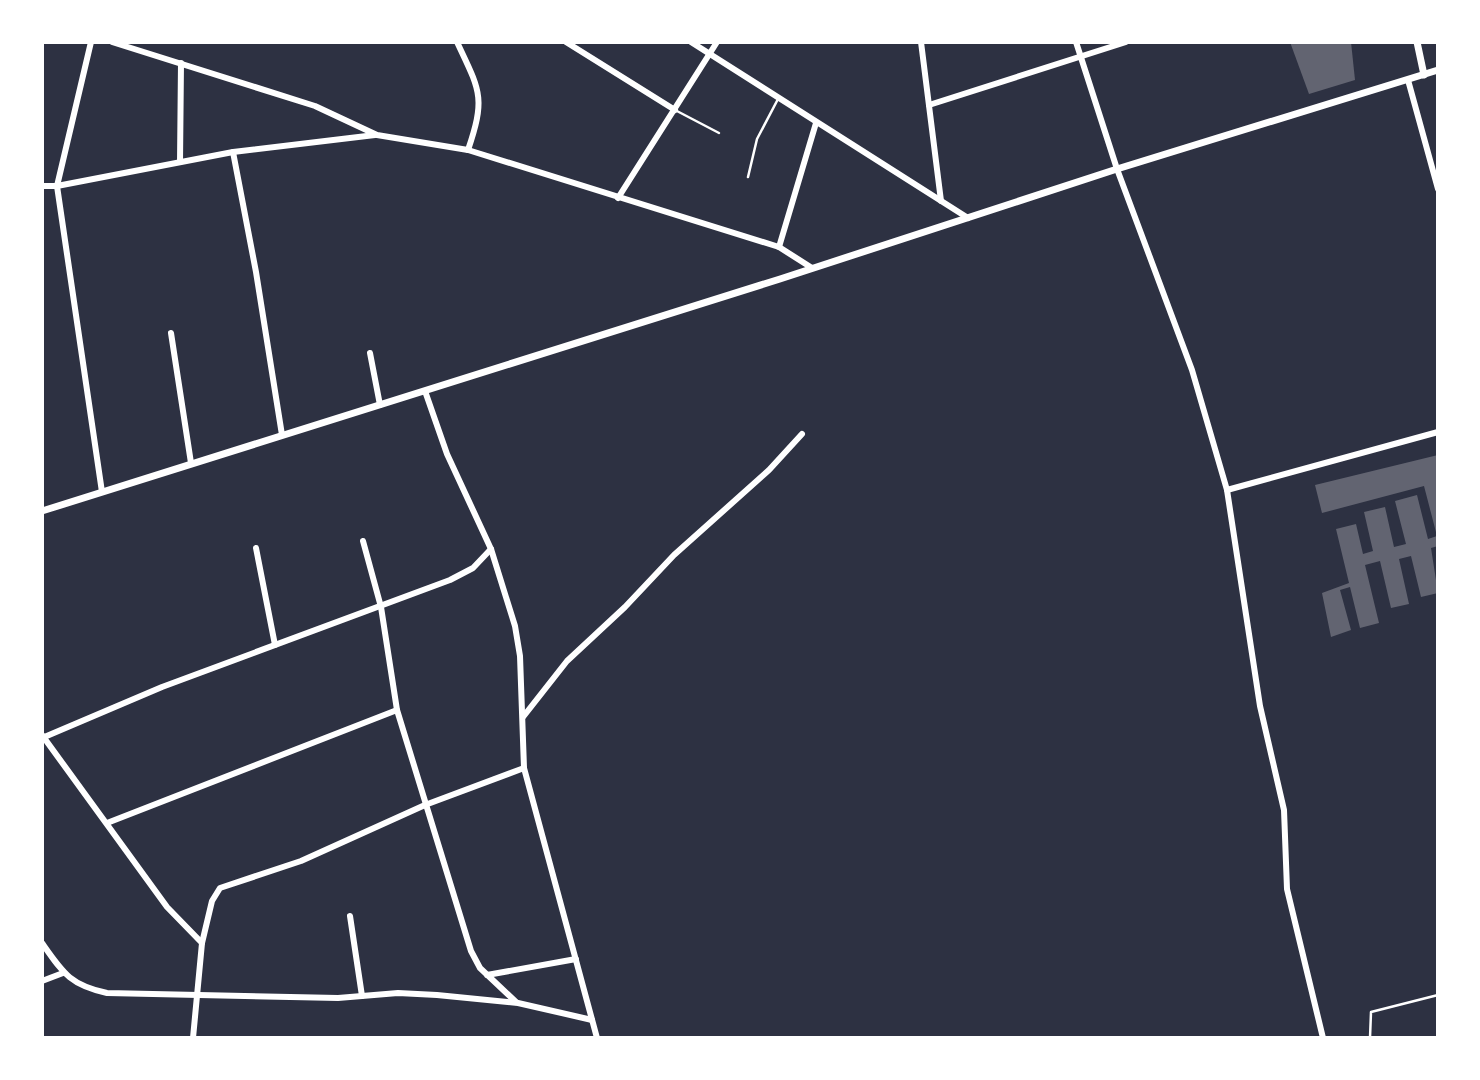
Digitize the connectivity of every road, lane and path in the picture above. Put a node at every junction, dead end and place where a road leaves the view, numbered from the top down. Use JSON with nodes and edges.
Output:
{"nodes":[{"id":1,"x":91,"y":42,"type":"edge"},
{"id":2,"x":112,"y":42,"type":"edge"},
{"id":3,"x":457,"y":42,"type":"edge"},
{"id":4,"x":566,"y":42,"type":"edge"},
{"id":5,"x":691,"y":42,"type":"edge"},
{"id":6,"x":717,"y":42,"type":"edge"},
{"id":7,"x":921,"y":42,"type":"edge"},
{"id":8,"x":1076,"y":42,"type":"edge"},
{"id":9,"x":1126,"y":42,"type":"edge"},
{"id":10,"x":1417,"y":42,"type":"edge"},
{"id":11,"x":710,"y":53,"type":"junction"},
{"id":12,"x":1081,"y":57,"type":"junction"},
{"id":13,"x":181,"y":63,"type":"junction"},
{"id":14,"x":1438,"y":70,"type":"edge"},
{"id":15,"x":1424,"y":75,"type":"junction"},
{"id":16,"x":1408,"y":80,"type":"junction"},
{"id":17,"x":778,"y":99,"type":"junction"},
{"id":18,"x":929,"y":104,"type":"junction"},
{"id":19,"x":675,"y":110,"type":"junction"},
{"id":20,"x":816,"y":123,"type":"junction"},
{"id":21,"x":719,"y":133,"type":"dead end"},
{"id":22,"x":377,"y":135,"type":"junction"},
{"id":23,"x":468,"y":150,"type":"junction"},
{"id":24,"x":233,"y":152,"type":"junction"},
{"id":25,"x":180,"y":162,"type":"junction"},
{"id":26,"x":1117,"y":169,"type":"junction"},
{"id":27,"x":748,"y":177,"type":"dead end"},
{"id":28,"x":42,"y":186,"type":"edge"},
{"id":29,"x":57,"y":186,"type":"junction"},
{"id":30,"x":1438,"y":188,"type":"edge"},
{"id":31,"x":618,"y":198,"type":"junction"},
{"id":32,"x":942,"y":201,"type":"junction"},
{"id":33,"x":968,"y":218,"type":"junction"},
{"id":34,"x":779,"y":247,"type":"junction"},
{"id":35,"x":811,"y":268,"type":"junction"},
{"id":36,"x":171,"y":332,"type":"dead end"},
{"id":37,"x":370,"y":353,"type":"dead end"},
{"id":38,"x":425,"y":391,"type":"junction"},
{"id":39,"x":380,"y":405,"type":"junction"},
{"id":40,"x":1438,"y":432,"type":"edge"},
{"id":41,"x":802,"y":434,"type":"dead end"},
{"id":42,"x":282,"y":435,"type":"junction"},
{"id":43,"x":191,"y":463,"type":"junction"},
{"id":44,"x":1227,"y":490,"type":"junction"},
{"id":45,"x":102,"y":492,"type":"junction"},
{"id":46,"x":42,"y":511,"type":"edge"},
{"id":47,"x":363,"y":541,"type":"dead end"},
{"id":48,"x":256,"y":548,"type":"dead end"},
{"id":49,"x":491,"y":550,"type":"junction"},
{"id":50,"x":381,"y":607,"type":"junction"},
{"id":51,"x":275,"y":645,"type":"junction"},
{"id":52,"x":397,"y":710,"type":"junction"},
{"id":53,"x":523,"y":717,"type":"junction"},
{"id":54,"x":43,"y":737,"type":"edge"},
{"id":55,"x":524,"y":768,"type":"junction"},
{"id":56,"x":425,"y":805,"type":"junction"},
{"id":57,"x":107,"y":823,"type":"junction"},
{"id":58,"x":350,"y":916,"type":"dead end"},
{"id":59,"x":42,"y":943,"type":"edge"},
{"id":60,"x":202,"y":943,"type":"junction"},
{"id":61,"x":576,"y":959,"type":"junction"},
{"id":62,"x":63,"y":974,"type":"junction"},
{"id":63,"x":487,"y":975,"type":"junction"},
{"id":64,"x":42,"y":981,"type":"edge"},
{"id":65,"x":197,"y":993,"type":"junction"},
{"id":66,"x":1438,"y":995,"type":"edge"},
{"id":67,"x":362,"y":996,"type":"junction"},
{"id":68,"x":518,"y":1003,"type":"junction"},
{"id":69,"x":592,"y":1020,"type":"junction"},
{"id":70,"x":193,"y":1038,"type":"edge"},
{"id":71,"x":597,"y":1038,"type":"edge"},
{"id":72,"x":1323,"y":1038,"type":"edge"},
{"id":73,"x":1370,"y":1038,"type":"edge"}],
"edges":[{"from":1,"to":29,"type":"street"},
{"from":2,"to":13,"type":"street"},
{"from":3,"to":23,"type":"street"},
{"from":4,"to":19,"type":"street"},
{"from":5,"to":11,"type":"street"},
{"from":6,"to":11,"type":"street"},
{"from":7,"to":18,"type":"street"},
{"from":8,"to":12,"type":"street"},
{"from":9,"to":12,"type":"street"},
{"from":10,"to":15,"type":"street"},
{"from":11,"to":17,"type":"street"},
{"from":11,"to":19,"type":"street"},
{"from":12,"to":18,"type":"street"},
{"from":12,"to":26,"type":"street"},
{"from":13,"to":22,"type":"street"},
{"from":13,"to":25,"type":"street"},
{"from":14,"to":15,"type":"street"},
{"from":15,"to":16,"type":"street"},
{"from":16,"to":26,"type":"street"},
{"from":16,"to":30,"type":"street"},
{"from":17,"to":20,"type":"street"},
{"from":17,"to":27,"type":"lane"},
{"from":18,"to":32,"type":"street"},
{"from":19,"to":21,"type":"lane"},
{"from":19,"to":31,"type":"street"},
{"from":20,"to":32,"type":"street"},
{"from":20,"to":34,"type":"street"},
{"from":22,"to":23,"type":"street"},
{"from":22,"to":24,"type":"street"},
{"from":23,"to":31,"type":"street"},
{"from":24,"to":25,"type":"street"},
{"from":24,"to":42,"type":"street"},
{"from":25,"to":29,"type":"street"},
{"from":26,"to":33,"type":"street"},
{"from":26,"to":44,"type":"street"},
{"from":28,"to":29,"type":"street"},
{"from":29,"to":45,"type":"street"},
{"from":31,"to":34,"type":"street"},
{"from":32,"to":33,"type":"street"},
{"from":33,"to":35,"type":"street"},
{"from":34,"to":35,"type":"street"},
{"from":35,"to":38,"type":"street"},
{"from":36,"to":43,"type":"street"},
{"from":37,"to":39,"type":"street"},
{"from":38,"to":39,"type":"street"},
{"from":38,"to":49,"type":"street"},
{"from":39,"to":42,"type":"street"},
{"from":40,"to":44,"type":"street"},
{"from":41,"to":53,"type":"street"},
{"from":42,"to":43,"type":"street"},
{"from":43,"to":45,"type":"street"},
{"from":44,"to":72,"type":"street"},
{"from":45,"to":46,"type":"street"},
{"from":47,"to":50,"type":"street"},
{"from":48,"to":51,"type":"street"},
{"from":49,"to":50,"type":"street"},
{"from":49,"to":53,"type":"street"},
{"from":50,"to":51,"type":"street"},
{"from":50,"to":52,"type":"street"},
{"from":51,"to":54,"type":"street"},
{"from":52,"to":56,"type":"street"},
{"from":52,"to":57,"type":"street"},
{"from":53,"to":55,"type":"street"},
{"from":54,"to":57,"type":"street"},
{"from":55,"to":56,"type":"street"},
{"from":55,"to":61,"type":"street"},
{"from":56,"to":60,"type":"street"},
{"from":56,"to":63,"type":"street"},
{"from":57,"to":60,"type":"street"},
{"from":58,"to":67,"type":"street"},
{"from":59,"to":62,"type":"street"},
{"from":60,"to":65,"type":"street"},
{"from":61,"to":63,"type":"street"},
{"from":61,"to":69,"type":"street"},
{"from":62,"to":64,"type":"street"},
{"from":62,"to":65,"type":"street"},
{"from":63,"to":68,"type":"street"},
{"from":65,"to":67,"type":"street"},
{"from":65,"to":70,"type":"street"},
{"from":66,"to":73,"type":"path"},
{"from":67,"to":68,"type":"street"},
{"from":68,"to":69,"type":"street"},
{"from":69,"to":71,"type":"street"}]}
